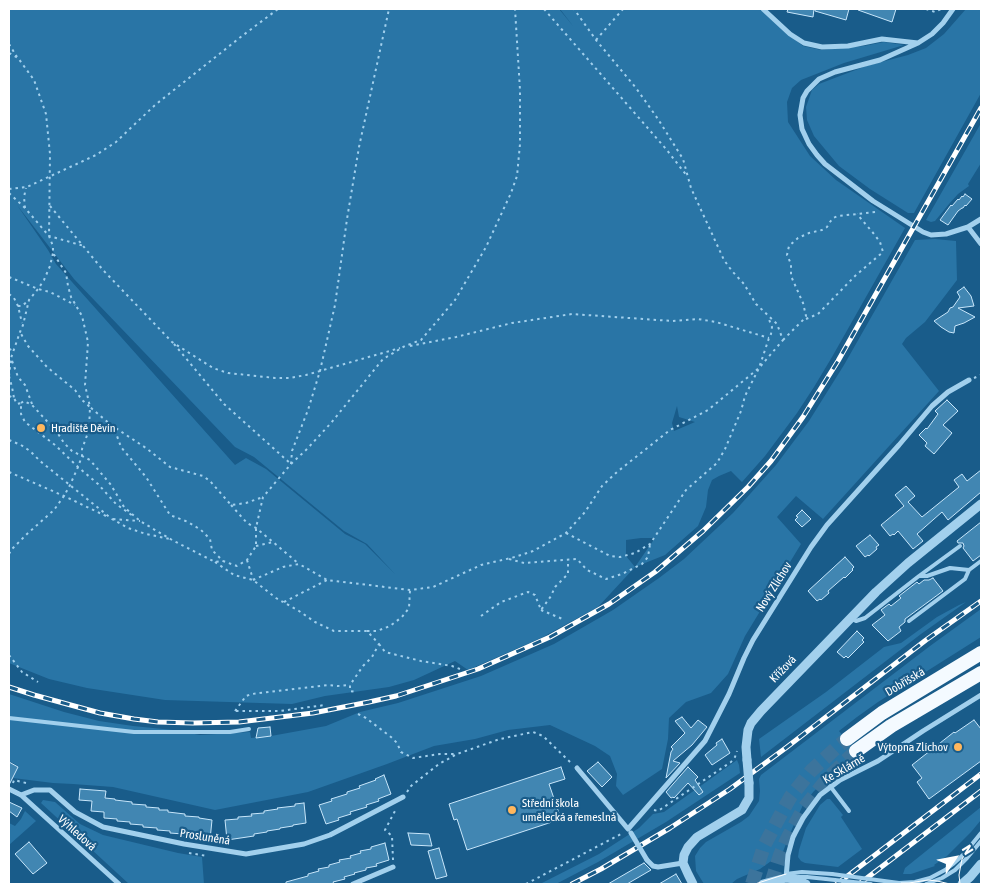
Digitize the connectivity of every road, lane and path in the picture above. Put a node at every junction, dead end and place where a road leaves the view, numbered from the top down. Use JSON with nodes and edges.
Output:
{"nodes":[{"id":1,"x":278,"y":9,"type":"edge"},
{"id":2,"x":389,"y":9,"type":"edge"},
{"id":3,"x":515,"y":9,"type":"edge"},
{"id":4,"x":544,"y":9,"type":"edge"},
{"id":5,"x":574,"y":9,"type":"edge"},
{"id":6,"x":623,"y":9,"type":"edge"},
{"id":7,"x":763,"y":9,"type":"edge"},
{"id":8,"x":926,"y":9,"type":"edge"},
{"id":9,"x":941,"y":9,"type":"edge"},
{"id":10,"x":953,"y":9,"type":"edge"},
{"id":11,"x":596,"y":40,"type":"junction"},
{"id":12,"x":918,"y":43,"type":"junction"},
{"id":13,"x":9,"y":44,"type":"edge"},
{"id":14,"x":9,"y":53,"type":"edge"},
{"id":15,"x":18,"y":58,"type":"junction"},
{"id":16,"x":51,"y":176,"type":"junction"},
{"id":17,"x":687,"y":176,"type":"dead end"},
{"id":18,"x":27,"y":187,"type":"junction"},
{"id":19,"x":9,"y":189,"type":"edge"},
{"id":20,"x":9,"y":193,"type":"edge"},
{"id":21,"x":50,"y":206,"type":"junction"},
{"id":22,"x":25,"y":208,"type":"junction"},
{"id":23,"x":882,"y":213,"type":"dead end"},
{"id":24,"x":857,"y":214,"type":"junction"},
{"id":25,"x":981,"y":219,"type":"edge"},
{"id":26,"x":968,"y":227,"type":"junction"},
{"id":27,"x":49,"y":236,"type":"junction"},
{"id":28,"x":981,"y":244,"type":"edge"},
{"id":29,"x":84,"y":246,"type":"junction"},
{"id":30,"x":53,"y":254,"type":"junction"},
{"id":31,"x":9,"y":277,"type":"edge"},
{"id":32,"x":38,"y":289,"type":"junction"},
{"id":33,"x":9,"y":294,"type":"edge"},
{"id":34,"x":29,"y":300,"type":"junction"},
{"id":35,"x":18,"y":306,"type":"junction"},
{"id":36,"x":77,"y":306,"type":"junction"},
{"id":37,"x":768,"y":316,"type":"junction"},
{"id":38,"x":804,"y":319,"type":"junction"},
{"id":39,"x":23,"y":325,"type":"junction"},
{"id":40,"x":20,"y":332,"type":"junction"},
{"id":41,"x":769,"y":338,"type":"junction"},
{"id":42,"x":783,"y":340,"type":"junction"},
{"id":43,"x":172,"y":342,"type":"junction"},
{"id":44,"x":405,"y":346,"type":"junction"},
{"id":45,"x":14,"y":348,"type":"junction"},
{"id":46,"x":9,"y":350,"type":"edge"},
{"id":47,"x":11,"y":358,"type":"junction"},
{"id":48,"x":759,"y":368,"type":"junction"},
{"id":49,"x":320,"y":371,"type":"junction"},
{"id":50,"x":9,"y":376,"type":"edge"},
{"id":51,"x":969,"y":380,"type":"dead end"},
{"id":52,"x":9,"y":396,"type":"edge"},
{"id":53,"x":14,"y":398,"type":"junction"},
{"id":54,"x":21,"y":403,"type":"junction"},
{"id":55,"x":32,"y":405,"type":"junction"},
{"id":56,"x":90,"y":407,"type":"junction"},
{"id":57,"x":111,"y":426,"type":"junction"},
{"id":58,"x":58,"y":432,"type":"junction"},
{"id":59,"x":88,"y":432,"type":"junction"},
{"id":60,"x":9,"y":440,"type":"edge"},
{"id":61,"x":82,"y":456,"type":"junction"},
{"id":62,"x":291,"y":464,"type":"junction"},
{"id":63,"x":78,"y":467,"type":"junction"},
{"id":64,"x":9,"y":472,"type":"edge"},
{"id":65,"x":70,"y":485,"type":"junction"},
{"id":66,"x":64,"y":496,"type":"junction"},
{"id":67,"x":263,"y":496,"type":"junction"},
{"id":68,"x":981,"y":504,"type":"edge"},
{"id":69,"x":231,"y":506,"type":"junction"},
{"id":70,"x":112,"y":519,"type":"junction"},
{"id":71,"x":140,"y":521,"type":"junction"},
{"id":72,"x":256,"y":528,"type":"junction"},
{"id":73,"x":566,"y":533,"type":"junction"},
{"id":74,"x":172,"y":540,"type":"junction"},
{"id":75,"x":273,"y":542,"type":"junction"},
{"id":76,"x":650,"y":544,"type":"junction"},
{"id":77,"x":256,"y":546,"type":"junction"},
{"id":78,"x":960,"y":546,"type":"dead end"},
{"id":79,"x":9,"y":554,"type":"edge"},
{"id":80,"x":507,"y":559,"type":"junction"},
{"id":81,"x":247,"y":560,"type":"junction"},
{"id":82,"x":568,"y":560,"type":"junction"},
{"id":83,"x":223,"y":561,"type":"junction"},
{"id":84,"x":981,"y":561,"type":"edge"},
{"id":85,"x":215,"y":562,"type":"junction"},
{"id":86,"x":299,"y":564,"type":"junction"},
{"id":87,"x":969,"y":570,"type":"junction"},
{"id":88,"x":919,"y":576,"type":"junction"},
{"id":89,"x":253,"y":580,"type":"junction"},
{"id":90,"x":327,"y":580,"type":"junction"},
{"id":91,"x":410,"y":590,"type":"junction"},
{"id":92,"x":284,"y":602,"type":"junction"},
{"id":93,"x":541,"y":610,"type":"junction"},
{"id":94,"x":480,"y":616,"type":"dead end"},
{"id":95,"x":850,"y":618,"type":"junction"},
{"id":96,"x":565,"y":620,"type":"dead end"},
{"id":97,"x":909,"y":622,"type":"dead end"},
{"id":98,"x":368,"y":631,"type":"junction"},
{"id":99,"x":379,"y":644,"type":"junction"},
{"id":100,"x":981,"y":653,"type":"edge"},
{"id":101,"x":9,"y":655,"type":"edge"},
{"id":102,"x":460,"y":669,"type":"dead end"},
{"id":103,"x":981,"y":672,"type":"edge"},
{"id":104,"x":38,"y":682,"type":"dead end"},
{"id":105,"x":350,"y":684,"type":"junction"},
{"id":106,"x":356,"y":692,"type":"dead end"},
{"id":107,"x":981,"y":695,"type":"edge"},
{"id":108,"x":325,"y":705,"type":"dead end"},
{"id":109,"x":358,"y":714,"type":"dead end"},
{"id":110,"x":9,"y":718,"type":"edge"},
{"id":111,"x":249,"y":729,"type":"dead end"},
{"id":112,"x":847,"y":739,"type":"tunnel mouth"},
{"id":113,"x":856,"y":751,"type":"tunnel mouth"},
{"id":114,"x":457,"y":754,"type":"junction"},
{"id":115,"x":731,"y":762,"type":"dead end"},
{"id":116,"x":576,"y":768,"type":"joint"},
{"id":117,"x":830,"y":786,"type":"junction"},
{"id":118,"x":9,"y":789,"type":"edge"},
{"id":119,"x":34,"y":790,"type":"junction"},
{"id":120,"x":21,"y":795,"type":"junction"},
{"id":121,"x":403,"y":797,"type":"joint"},
{"id":122,"x":648,"y":807,"type":"junction"},
{"id":123,"x":849,"y":811,"type":"dead end"},
{"id":124,"x":390,"y":812,"type":"dead end"},
{"id":125,"x":630,"y":831,"type":"junction"},
{"id":126,"x":981,"y":833,"type":"edge"},
{"id":127,"x":981,"y":841,"type":"edge"},
{"id":128,"x":186,"y":853,"type":"dead end"},
{"id":129,"x":214,"y":857,"type":"dead end"},
{"id":130,"x":684,"y":863,"type":"junction"},
{"id":131,"x":981,"y":864,"type":"edge"},
{"id":132,"x":393,"y":867,"type":"joint"},
{"id":133,"x":788,"y":877,"type":"junction"},
{"id":134,"x":119,"y":884,"type":"edge"},
{"id":135,"x":353,"y":884,"type":"edge"},
{"id":136,"x":526,"y":884,"type":"edge"},
{"id":137,"x":693,"y":884,"type":"edge"},
{"id":138,"x":763,"y":884,"type":"edge"},
{"id":139,"x":806,"y":884,"type":"edge"},
{"id":140,"x":871,"y":884,"type":"edge"},
{"id":141,"x":926,"y":884,"type":"edge"},
{"id":142,"x":962,"y":884,"type":"edge"}],
"edges":[{"from":1,"to":16,"type":"path"},
{"from":2,"to":49,"type":"path"},
{"from":3,"to":44,"type":"path"},
{"from":4,"to":17,"type":"path"},
{"from":5,"to":11,"type":"path"},
{"from":6,"to":11,"type":"path"},
{"from":7,"to":12,"type":"street"},
{"from":8,"to":9,"type":"path"},
{"from":10,"to":12,"type":"street"},
{"from":11,"to":37,"type":"path"},
{"from":12,"to":26,"type":"street"},
{"from":13,"to":15,"type":"path"},
{"from":14,"to":15,"type":"path"},
{"from":15,"to":16,"type":"path"},
{"from":16,"to":18,"type":"path"},
{"from":16,"to":21,"type":"path"},
{"from":18,"to":19,"type":"path"},
{"from":18,"to":22,"type":"path"},
{"from":20,"to":22,"type":"path"},
{"from":21,"to":27,"type":"path"},
{"from":21,"to":29,"type":"path"},
{"from":22,"to":27,"type":"path"},
{"from":23,"to":24,"type":"path"},
{"from":24,"to":38,"type":"path"},
{"from":24,"to":38,"type":"path"},
{"from":25,"to":26,"type":"street"},
{"from":26,"to":28,"type":"street"},
{"from":27,"to":29,"type":"path"},
{"from":27,"to":30,"type":"path"},
{"from":29,"to":43,"type":"path"},
{"from":30,"to":32,"type":"path"},
{"from":30,"to":36,"type":"path"},
{"from":31,"to":32,"type":"path"},
{"from":32,"to":34,"type":"path"},
{"from":32,"to":36,"type":"path"},
{"from":33,"to":35,"type":"path"},
{"from":34,"to":35,"type":"path"},
{"from":34,"to":39,"type":"path"},
{"from":35,"to":39,"type":"path"},
{"from":36,"to":56,"type":"path"},
{"from":37,"to":41,"type":"path"},
{"from":37,"to":42,"type":"path"},
{"from":38,"to":42,"type":"path"},
{"from":39,"to":40,"type":"path"},
{"from":40,"to":45,"type":"path"},
{"from":40,"to":56,"type":"path"},
{"from":41,"to":44,"type":"path"},
{"from":41,"to":48,"type":"path"},
{"from":42,"to":48,"type":"path"},
{"from":43,"to":49,"type":"path"},
{"from":43,"to":62,"type":"path"},
{"from":44,"to":49,"type":"path"},
{"from":44,"to":62,"type":"path"},
{"from":45,"to":46,"type":"path"},
{"from":45,"to":47,"type":"path"},
{"from":47,"to":50,"type":"path"},
{"from":47,"to":55,"type":"path"},
{"from":48,"to":73,"type":"path"},
{"from":48,"to":76,"type":"path"},
{"from":49,"to":62,"type":"path"},
{"from":50,"to":53,"type":"path"},
{"from":51,"to":122,"type":"street","name":"Nový Zlíchov"},
{"from":52,"to":53,"type":"path"},
{"from":53,"to":54,"type":"path"},
{"from":54,"to":55,"type":"path"},
{"from":54,"to":63,"type":"path"},
{"from":55,"to":58,"type":"path"},
{"from":56,"to":57,"type":"path"},
{"from":56,"to":59,"type":"path"},
{"from":57,"to":69,"type":"path"},
{"from":57,"to":83,"type":"path"},
{"from":58,"to":59,"type":"path"},
{"from":58,"to":61,"type":"path"},
{"from":59,"to":61,"type":"path"},
{"from":60,"to":65,"type":"path"},
{"from":61,"to":63,"type":"path"},
{"from":61,"to":71,"type":"path"},
{"from":62,"to":67,"type":"path"},
{"from":63,"to":65,"type":"path"},
{"from":63,"to":71,"type":"path"},
{"from":64,"to":66,"type":"path"},
{"from":65,"to":66,"type":"path"},
{"from":65,"to":70,"type":"path"},
{"from":66,"to":70,"type":"path"},
{"from":66,"to":79,"type":"path"},
{"from":67,"to":69,"type":"path"},
{"from":67,"to":72,"type":"path"},
{"from":68,"to":95,"type":"street","name":"Křížová"},
{"from":69,"to":72,"type":"path"},
{"from":70,"to":71,"type":"path"},
{"from":70,"to":74,"type":"path"},
{"from":71,"to":74,"type":"path"},
{"from":72,"to":75,"type":"path"},
{"from":72,"to":77,"type":"path"},
{"from":73,"to":76,"type":"path"},
{"from":73,"to":80,"type":"path"},
{"from":74,"to":85,"type":"path"},
{"from":75,"to":77,"type":"path"},
{"from":75,"to":86,"type":"path"},
{"from":76,"to":82,"type":"path"},
{"from":77,"to":81,"type":"path"},
{"from":78,"to":88,"type":"lane"},
{"from":80,"to":82,"type":"path"},
{"from":80,"to":91,"type":"path"},
{"from":81,"to":83,"type":"path"},
{"from":81,"to":89,"type":"path"},
{"from":82,"to":93,"type":"path"},
{"from":83,"to":85,"type":"path"},
{"from":84,"to":87,"type":"lane"},
{"from":85,"to":89,"type":"path"},
{"from":86,"to":89,"type":"path"},
{"from":86,"to":90,"type":"path"},
{"from":87,"to":88,"type":"lane"},
{"from":87,"to":97,"type":"lane"},
{"from":88,"to":95,"type":"lane"},
{"from":89,"to":92,"type":"path"},
{"from":90,"to":91,"type":"path"},
{"from":90,"to":92,"type":"path"},
{"from":91,"to":98,"type":"path"},
{"from":92,"to":98,"type":"path"},
{"from":93,"to":94,"type":"path"},
{"from":93,"to":96,"type":"path"},
{"from":95,"to":130,"type":"street","name":"Křížová","bridge":true},
{"from":98,"to":99,"type":"path"},
{"from":99,"to":102,"type":"path"},
{"from":99,"to":105,"type":"path"},
{"from":100,"to":112,"type":"highway","name":"Dobříšská"},
{"from":101,"to":104,"type":"path"},
{"from":103,"to":113,"type":"highway"},
{"from":105,"to":106,"type":"path"},
{"from":105,"to":108,"type":"path"},
{"from":107,"to":117,"type":"street","name":"Ke Sklárně"},
{"from":109,"to":114,"type":"path"},
{"from":110,"to":111,"type":"lane"},
{"from":114,"to":116,"type":"path"},
{"from":114,"to":121,"type":"path"},
{"from":115,"to":122,"type":"path"},
{"from":116,"to":125,"type":"street"},
{"from":117,"to":123,"type":"lane"},
{"from":117,"to":133,"type":"street","name":"Ke Sklárně"},
{"from":118,"to":119,"type":"path"},
{"from":118,"to":120,"type":"street"},
{"from":119,"to":120,"type":"street"},
{"from":119,"to":121,"type":"street","name":"Prosluněná"},
{"from":120,"to":134,"type":"street","name":"Výhledová"},
{"from":122,"to":125,"type":"street","name":"Nový Zlíchov"},
{"from":124,"to":132,"type":"path"},
{"from":125,"to":130,"type":"street","bridge":true},
{"from":125,"to":136,"type":"path"},
{"from":126,"to":133,"type":"lane","bridge":true},
{"from":127,"to":141,"type":"lane"},
{"from":128,"to":129,"type":"path"},
{"from":130,"to":137,"type":"street"},
{"from":131,"to":142,"type":"street"},
{"from":132,"to":135,"type":"street"},
{"from":133,"to":138,"type":"street"},
{"from":133,"to":139,"type":"street"},
{"from":133,"to":140,"type":"lane","bridge":true}]}
